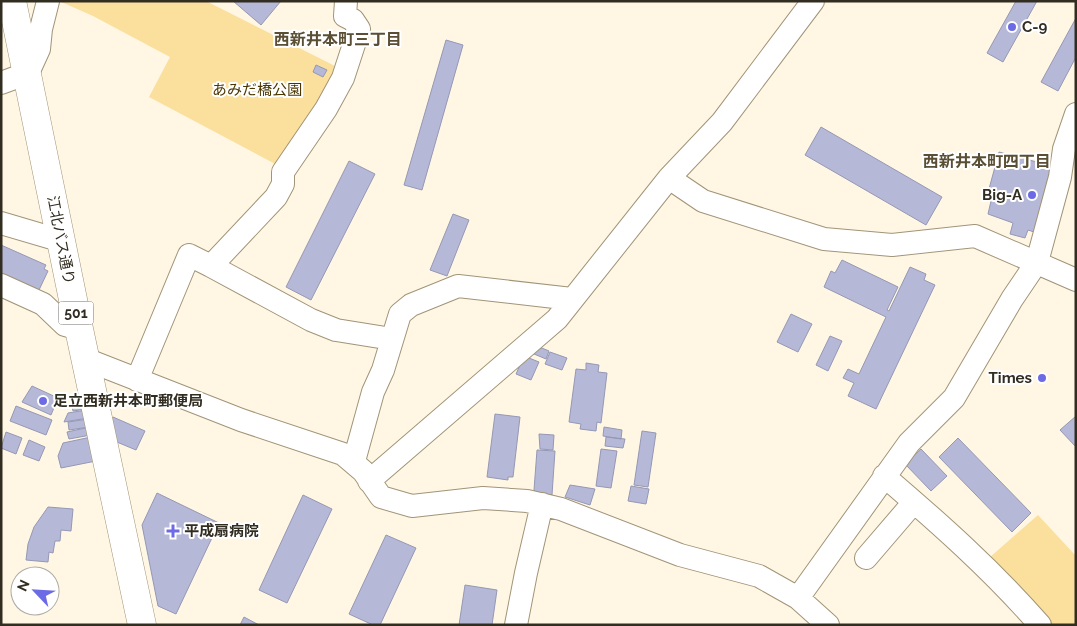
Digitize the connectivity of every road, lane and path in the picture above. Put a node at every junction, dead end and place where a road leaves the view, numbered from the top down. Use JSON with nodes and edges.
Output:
{"nodes":[{"id":1,"x":12,"y":1,"type":"edge"},
{"id":2,"x":48,"y":1,"type":"edge"},
{"id":3,"x":346,"y":1,"type":"edge"},
{"id":4,"x":813,"y":1,"type":"edge"},
{"id":5,"x":28,"y":73,"type":"junction"},
{"id":6,"x":1,"y":83,"type":"edge"},
{"id":7,"x":1076,"y":114,"type":"edge"},
{"id":8,"x":669,"y":178,"type":"junction"},
{"id":9,"x":1,"y":223,"type":"edge"},
{"id":10,"x":62,"y":241,"type":"junction"},
{"id":11,"x":1037,"y":262,"type":"junction"},
{"id":12,"x":211,"y":266,"type":"junction"},
{"id":13,"x":1076,"y":280,"type":"edge"},
{"id":14,"x":1,"y":284,"type":"edge"},
{"id":15,"x":572,"y":299,"type":"junction"},
{"id":16,"x":79,"y":329,"type":"junction"},
{"id":17,"x":392,"y":339,"type":"junction"},
{"id":18,"x":85,"y":358,"type":"junction"},
{"id":19,"x":137,"y":380,"type":"junction"},
{"id":20,"x":354,"y":461,"type":"junction"},
{"id":21,"x":884,"y":476,"type":"junction"},
{"id":22,"x":369,"y":481,"type":"junction"},
{"id":23,"x":914,"y":502,"type":"junction"},
{"id":24,"x":542,"y":504,"type":"junction"},
{"id":25,"x":866,"y":558,"type":"dead end"},
{"id":26,"x":802,"y":609,"type":"edge"},
{"id":27,"x":142,"y":625,"type":"edge"},
{"id":28,"x":516,"y":625,"type":"edge"},
{"id":29,"x":828,"y":625,"type":"edge"},
{"id":30,"x":1040,"y":625,"type":"edge"}],
"edges":[{"from":1,"to":5,"type":"main road","name":"江北バス通り","number":"501"},
{"from":2,"to":5,"type":"street"},
{"from":3,"to":12,"type":"street"},
{"from":4,"to":8,"type":"street"},
{"from":5,"to":6,"type":"street"},
{"from":5,"to":10,"type":"main road","name":"江北バス通り","number":"501"},
{"from":7,"to":11,"type":"street"},
{"from":8,"to":11,"type":"street"},
{"from":8,"to":15,"type":"street"},
{"from":9,"to":10,"type":"street"},
{"from":10,"to":16,"type":"main road","name":"江北バス通り","number":"501"},
{"from":11,"to":13,"type":"street"},
{"from":11,"to":21,"type":"street"},
{"from":12,"to":17,"type":"street"},
{"from":12,"to":19,"type":"street"},
{"from":14,"to":16,"type":"street"},
{"from":15,"to":17,"type":"street"},
{"from":15,"to":22,"type":"street"},
{"from":16,"to":18,"type":"main road","name":"江北バス通り","number":"501"},
{"from":17,"to":20,"type":"street"},
{"from":18,"to":19,"type":"street"},
{"from":18,"to":27,"type":"main road","name":"江北バス通り","number":"501"},
{"from":19,"to":20,"type":"street"},
{"from":20,"to":22,"type":"street"},
{"from":21,"to":23,"type":"street"},
{"from":21,"to":26,"type":"street"},
{"from":22,"to":24,"type":"street"},
{"from":23,"to":25,"type":"street"},
{"from":23,"to":30,"type":"street"},
{"from":24,"to":26,"type":"street"},
{"from":24,"to":28,"type":"street"},
{"from":26,"to":29,"type":"street"}]}
